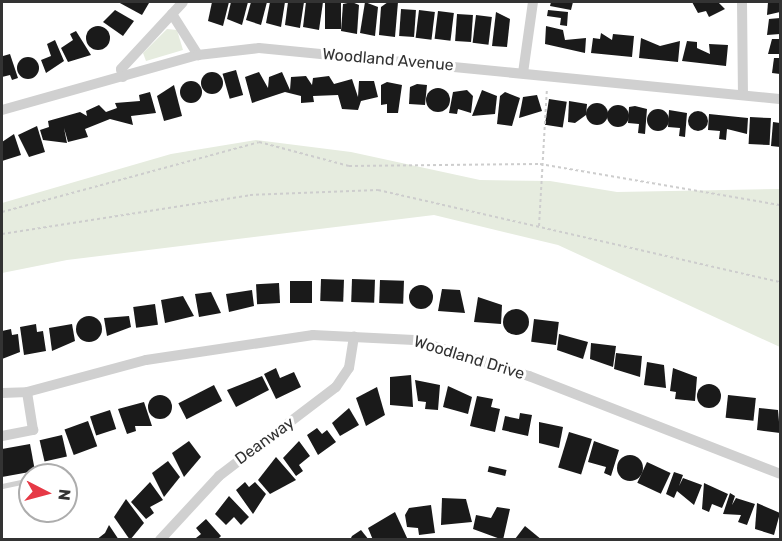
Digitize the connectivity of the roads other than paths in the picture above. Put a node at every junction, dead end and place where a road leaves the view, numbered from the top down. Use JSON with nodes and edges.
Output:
{"nodes":[{"id":1,"x":183,"y":2,"type":"edge"},
{"id":2,"x":533,"y":2,"type":"edge"},
{"id":3,"x":742,"y":2,"type":"edge"},
{"id":4,"x":172,"y":14,"type":"junction"},
{"id":5,"x":198,"y":55,"type":"junction"},
{"id":6,"x":523,"y":73,"type":"junction"},
{"id":7,"x":123,"y":76,"type":"junction"},
{"id":8,"x":743,"y":95,"type":"junction"},
{"id":9,"x":780,"y":99,"type":"edge"},
{"id":10,"x":2,"y":110,"type":"edge"},
{"id":11,"x":354,"y":336,"type":"junction"},
{"id":12,"x":27,"y":392,"type":"junction"},
{"id":13,"x":2,"y":393,"type":"edge"},
{"id":14,"x":2,"y":436,"type":"edge"},
{"id":15,"x":780,"y":474,"type":"edge"},
{"id":16,"x":18,"y":483,"type":"edge"},
{"id":17,"x":2,"y":486,"type":"edge"},
{"id":18,"x":160,"y":540,"type":"edge"}],
"edges":[{"from":1,"to":4,"type":"street"},
{"from":2,"to":6,"type":"street"},
{"from":3,"to":8,"type":"street"},
{"from":4,"to":5,"type":"street"},
{"from":4,"to":7,"type":"street"},
{"from":5,"to":6,"type":"street","name":"Woodland Avenue"},
{"from":5,"to":7,"type":"street","name":"Woodland Avenue"},
{"from":6,"to":8,"type":"street","name":"Woodland Avenue"},
{"from":7,"to":10,"type":"street","name":"Woodland Avenue"},
{"from":8,"to":9,"type":"street","name":"Woodland Avenue"},
{"from":11,"to":12,"type":"street","name":"Woodland Drive"},
{"from":11,"to":15,"type":"street","name":"Woodland Drive"},
{"from":11,"to":18,"type":"street","name":"Deanway"},
{"from":12,"to":13,"type":"street","name":"Woodland Drive"},
{"from":12,"to":14,"type":"street"},
{"from":16,"to":17,"type":"lane"}]}
